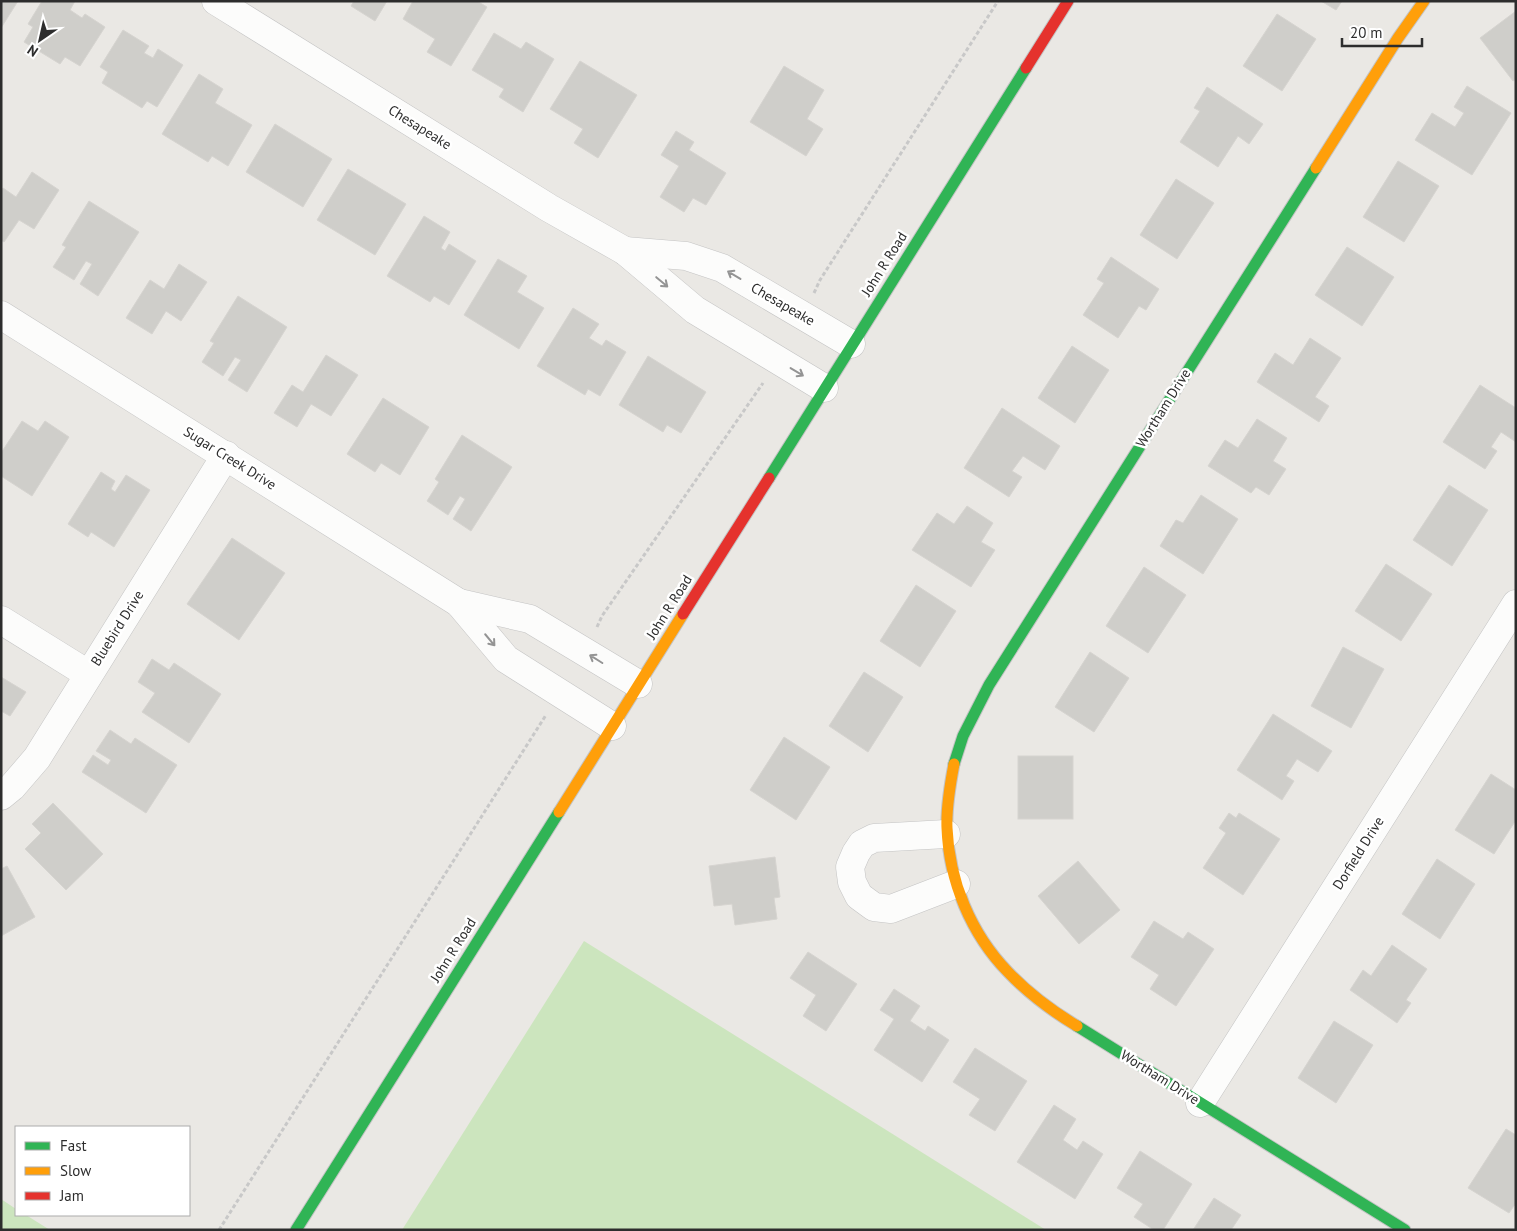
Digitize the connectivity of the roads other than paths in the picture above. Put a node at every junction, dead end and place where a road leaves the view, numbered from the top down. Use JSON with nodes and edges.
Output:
{"nodes":[{"id":1,"x":216,"y":1,"type":"edge"},
{"id":2,"x":1068,"y":1,"type":"edge"},
{"id":3,"x":1424,"y":1,"type":"edge"},
{"id":4,"x":625,"y":251,"type":"junction"},
{"id":5,"x":1,"y":315,"type":"edge"},
{"id":6,"x":851,"y":344,"type":"junction"},
{"id":7,"x":824,"y":388,"type":"junction"},
{"id":8,"x":226,"y":455,"type":"junction"},
{"id":9,"x":459,"y":602,"type":"junction"},
{"id":10,"x":1516,"y":604,"type":"edge"},
{"id":11,"x":1,"y":620,"type":"edge"},
{"id":12,"x":88,"y":674,"type":"junction"},
{"id":13,"x":638,"y":684,"type":"junction"},
{"id":14,"x":612,"y":726,"type":"junction"},
{"id":15,"x":1,"y":796,"type":"edge"},
{"id":16,"x":946,"y":834,"type":"junction"},
{"id":17,"x":956,"y":884,"type":"junction"},
{"id":18,"x":1200,"y":1103,"type":"junction"},
{"id":19,"x":296,"y":1230,"type":"edge"},
{"id":20,"x":1404,"y":1230,"type":"edge"}],
"edges":[{"from":1,"to":4,"type":"street","name":"Chesapeake"},
{"from":2,"to":6,"type":"street","name":"John R Road"},
{"from":3,"to":16,"type":"street","name":"Wortham Drive"},
{"from":6,"to":4,"type":"street","name":"Chesapeake","one_way":true},
{"from":4,"to":7,"type":"street","name":"Chesapeake","one_way":true},
{"from":5,"to":8,"type":"street","name":"Sugar Creek Drive"},
{"from":6,"to":7,"type":"street","name":"John R Road"},
{"from":7,"to":13,"type":"street","name":"John R Road"},
{"from":8,"to":9,"type":"street","name":"Sugar Creek Drive"},
{"from":8,"to":12,"type":"street","name":"Bluebird Drive"},
{"from":13,"to":9,"type":"street","name":"Sugar Creek Drive","one_way":true},
{"from":9,"to":14,"type":"street","name":"Sugar Creek Drive","one_way":true},
{"from":10,"to":18,"type":"street","name":"Dorfield Drive"},
{"from":11,"to":12,"type":"street"},
{"from":12,"to":15,"type":"street","name":"Bluebird Drive"},
{"from":13,"to":14,"type":"street","name":"John R Road"},
{"from":14,"to":19,"type":"street","name":"John R Road"},
{"from":16,"to":17,"type":"street","name":"Wortham Drive"},
{"from":16,"to":17,"type":"street"},
{"from":17,"to":18,"type":"street","name":"Wortham Drive"},
{"from":18,"to":20,"type":"street","name":"Wortham Drive"}]}
